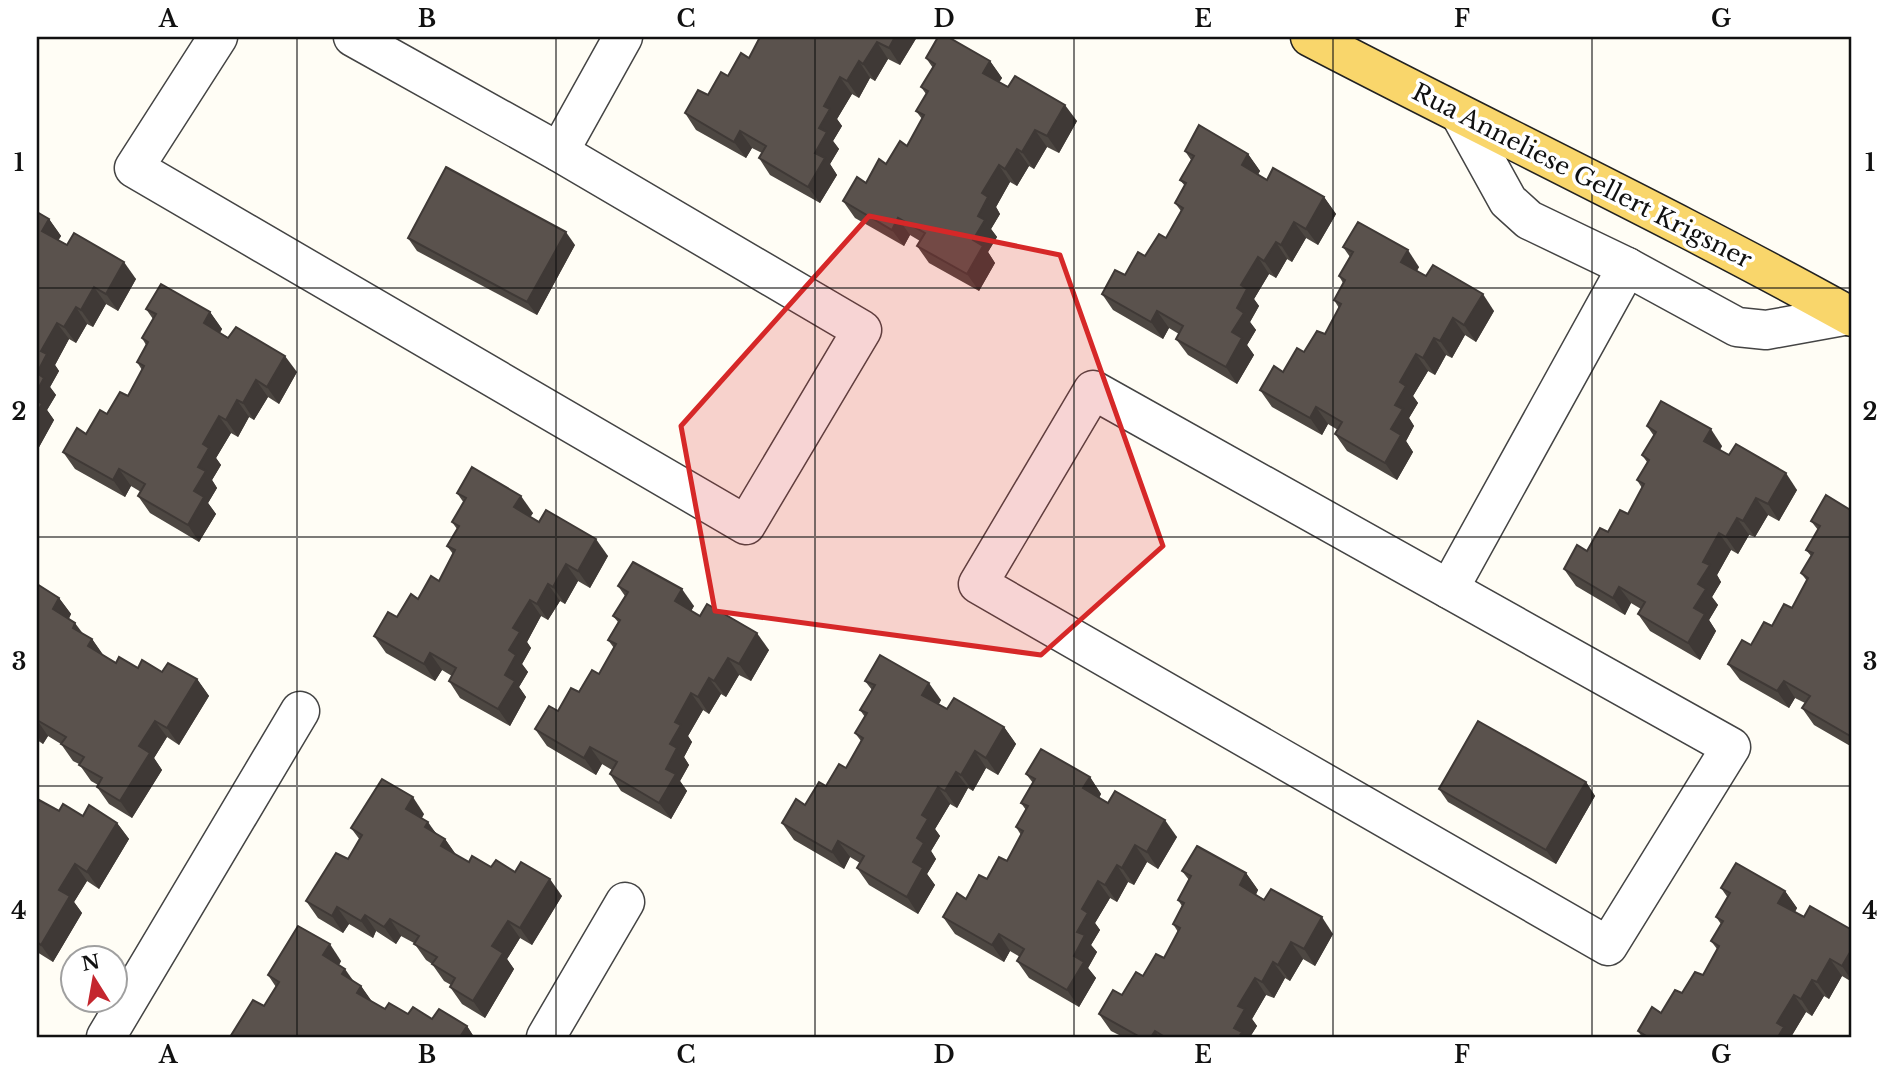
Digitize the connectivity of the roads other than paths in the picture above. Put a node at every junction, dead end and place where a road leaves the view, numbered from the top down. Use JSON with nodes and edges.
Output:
{"nodes":[{"id":1,"x":218,"y":37,"type":"edge"},
{"id":2,"x":353,"y":37,"type":"edge"},
{"id":3,"x":623,"y":37,"type":"edge"},
{"id":4,"x":1310,"y":37,"type":"edge"},
{"id":5,"x":1461,"y":116,"type":"junction"},
{"id":6,"x":559,"y":152,"type":"junction"},
{"id":7,"x":1628,"y":267,"type":"junction"},
{"id":8,"x":1850,"y":316,"type":"edge"},
{"id":9,"x":1449,"y":589,"type":"junction"},
{"id":10,"x":300,"y":711,"type":"dead end"},
{"id":11,"x":625,"y":902,"type":"dead end"},
{"id":12,"x":106,"y":1037,"type":"edge"},
{"id":13,"x":546,"y":1037,"type":"edge"}],
"edges":[{"from":1,"to":6,"type":"lane"},
{"from":2,"to":6,"type":"lane"},
{"from":3,"to":6,"type":"lane"},
{"from":4,"to":5,"type":"main road","name":"Rua Anneliese Gellert Krigsner"},
{"from":5,"to":7,"type":"lane"},
{"from":5,"to":8,"type":"main road","name":"Rua Anneliese Gellert Krigsner"},
{"from":7,"to":8,"type":"lane"},
{"from":7,"to":9,"type":"lane"},
{"from":9,"to":9,"type":"lane"},
{"from":10,"to":12,"type":"lane"},
{"from":11,"to":13,"type":"lane"}]}
